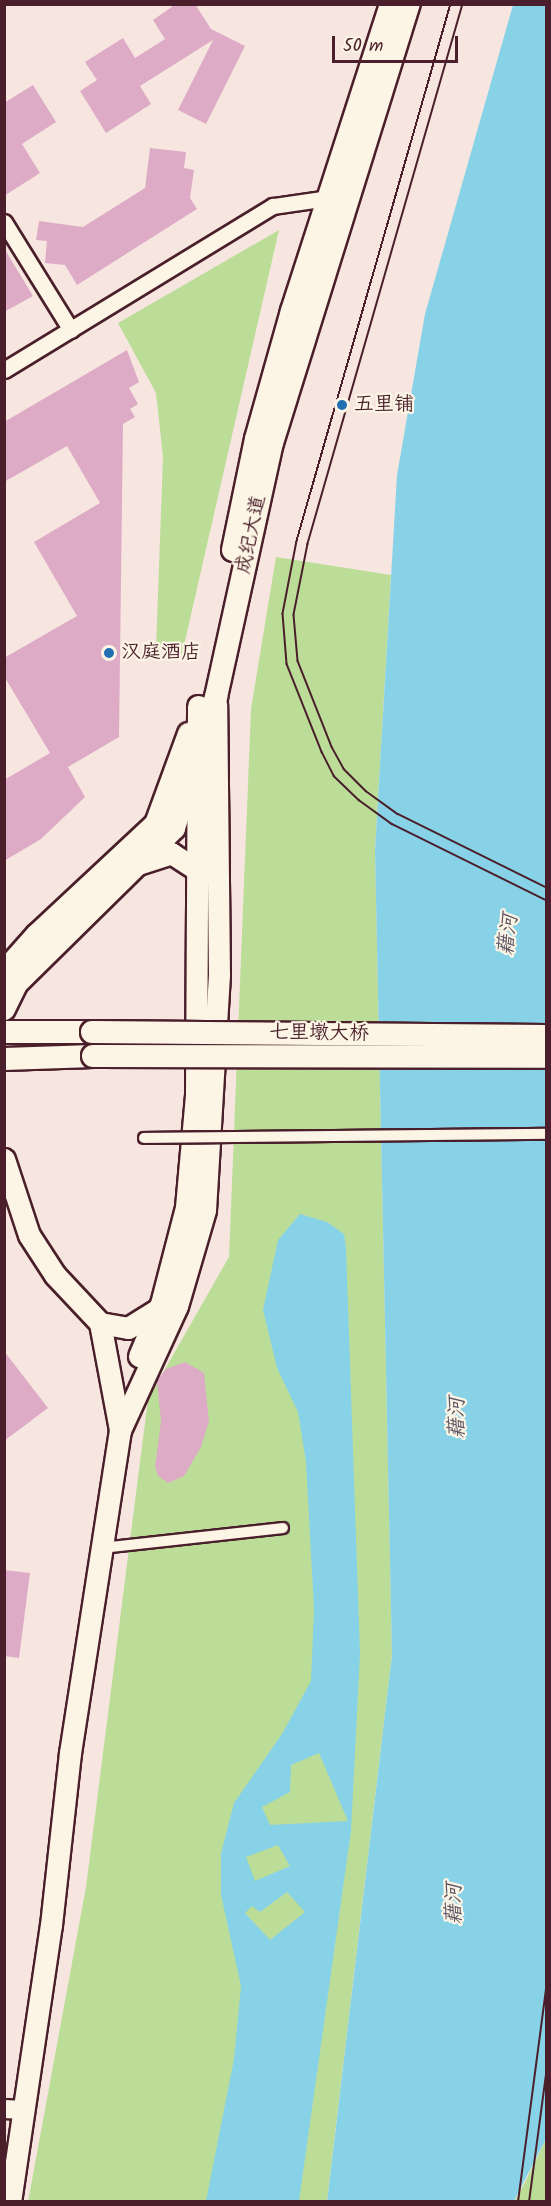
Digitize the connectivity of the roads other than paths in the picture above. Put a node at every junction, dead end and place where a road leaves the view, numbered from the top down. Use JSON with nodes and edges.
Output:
{"nodes":[{"id":1,"x":391,"y":4,"type":"edge"},
{"id":2,"x":408,"y":4,"type":"edge"},
{"id":3,"x":328,"y":198,"type":"junction"},
{"id":4,"x":4,"y":222,"type":"edge"},
{"id":5,"x":71,"y":330,"type":"junction"},
{"id":6,"x":4,"y":370,"type":"edge"},
{"id":7,"x":207,"y":702,"type":"junction"},
{"id":8,"x":199,"y":751,"type":"junction"},
{"id":9,"x":138,"y":864,"type":"junction"},
{"id":10,"x":201,"y":872,"type":"junction"},
{"id":11,"x":4,"y":972,"type":"edge"},
{"id":12,"x":4,"y":1009,"type":"edge"},
{"id":13,"x":4,"y":1032,"type":"edge"},
{"id":14,"x":546,"y":1036,"type":"edge"},
{"id":15,"x":546,"y":1057,"type":"edge"},
{"id":16,"x":4,"y":1059,"type":"edge"},
{"id":17,"x":546,"y":1134,"type":"edge"},
{"id":18,"x":144,"y":1138,"type":"dead end"},
{"id":19,"x":4,"y":1159,"type":"edge"},
{"id":20,"x":161,"y":1304,"type":"junction"},
{"id":21,"x":100,"y":1323,"type":"junction"},
{"id":22,"x":116,"y":1409,"type":"junction"},
{"id":23,"x":120,"y":1430,"type":"junction"},
{"id":24,"x":283,"y":1528,"type":"dead end"},
{"id":25,"x":102,"y":1548,"type":"junction"},
{"id":26,"x":14,"y":2110,"type":"edge"},
{"id":27,"x":10,"y":2202,"type":"edge"}],
"edges":[{"from":1,"to":3,"type":"main road","name":"成纪大道"},
{"from":2,"to":7,"type":"main road","name":"成纪大道"},
{"from":3,"to":5,"type":"street"},
{"from":3,"to":7,"type":"main road","name":"成纪大道"},
{"from":4,"to":5,"type":"street"},
{"from":5,"to":6,"type":"street"},
{"from":7,"to":8,"type":"main road","name":"成纪大道"},
{"from":7,"to":11,"type":"main road","name":"成纪大道"},
{"from":7,"to":23,"type":"main road"},
{"from":8,"to":9,"type":"main road","name":"成纪大道"},
{"from":8,"to":10,"type":"main road"},
{"from":9,"to":10,"type":"main road"},
{"from":9,"to":12,"type":"main road","name":"成纪大道"},
{"from":10,"to":20,"type":"main road"},
{"from":13,"to":14,"type":"main road","name":"七里墩大桥","bridge":true},
{"from":15,"to":16,"type":"main road","name":"七里墩大桥","bridge":true},
{"from":17,"to":18,"type":"street","bridge":true},
{"from":19,"to":21,"type":"main road"},
{"from":20,"to":21,"type":"main road"},
{"from":20,"to":22,"type":"main road"},
{"from":21,"to":22,"type":"main road"},
{"from":22,"to":23,"type":"main road"},
{"from":23,"to":25,"type":"main road"},
{"from":24,"to":25,"type":"street"},
{"from":25,"to":26,"type":"main road"},
{"from":26,"to":27,"type":"main road"}]}
